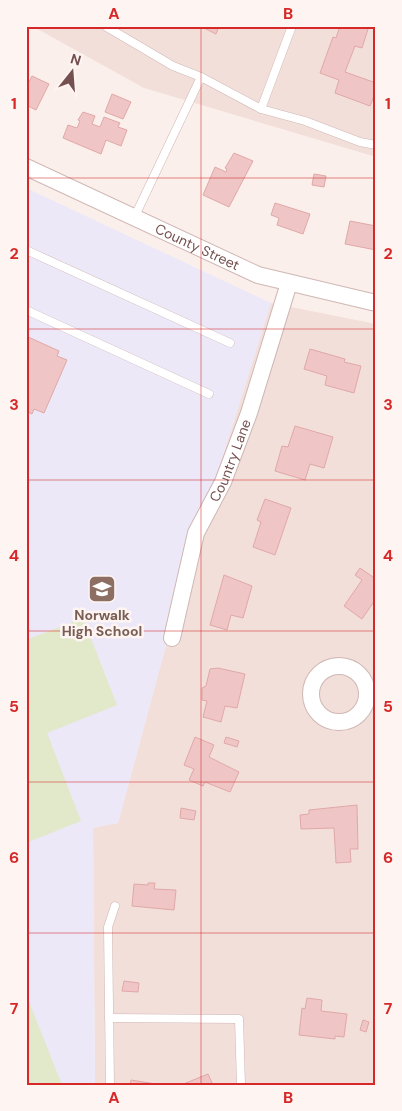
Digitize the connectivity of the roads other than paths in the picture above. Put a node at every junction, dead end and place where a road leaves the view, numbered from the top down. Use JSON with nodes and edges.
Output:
{"nodes":[{"id":1,"x":104,"y":26,"type":"edge"},
{"id":2,"x":292,"y":26,"type":"edge"},
{"id":3,"x":201,"y":77,"type":"junction"},
{"id":4,"x":261,"y":109,"type":"junction"},
{"id":5,"x":376,"y":145,"type":"edge"},
{"id":6,"x":26,"y":167,"type":"edge"},
{"id":7,"x":134,"y":218,"type":"junction"},
{"id":8,"x":26,"y":250,"type":"edge"},
{"id":9,"x":288,"y":283,"type":"junction"},
{"id":10,"x":376,"y":303,"type":"edge"},
{"id":11,"x":26,"y":310,"type":"edge"},
{"id":12,"x":230,"y":343,"type":"dead end"},
{"id":13,"x":209,"y":394,"type":"dead end"},
{"id":14,"x":172,"y":638,"type":"dead end"},
{"id":15,"x":114,"y":906,"type":"dead end"},
{"id":16,"x":109,"y":1018,"type":"junction"},
{"id":17,"x":110,"y":1085,"type":"edge"},
{"id":18,"x":241,"y":1085,"type":"edge"}],
"edges":[{"from":1,"to":3,"type":"lane"},
{"from":2,"to":4,"type":"lane"},
{"from":3,"to":4,"type":"lane"},
{"from":3,"to":7,"type":"lane"},
{"from":4,"to":5,"type":"lane"},
{"from":6,"to":7,"type":"street","name":"County Street"},
{"from":7,"to":9,"type":"street","name":"County Street"},
{"from":8,"to":12,"type":"lane"},
{"from":9,"to":10,"type":"street","name":"County Street"},
{"from":9,"to":14,"type":"street","name":"Country Lane"},
{"from":11,"to":13,"type":"lane"},
{"from":15,"to":16,"type":"lane"},
{"from":16,"to":17,"type":"lane"},
{"from":16,"to":18,"type":"lane"}]}
